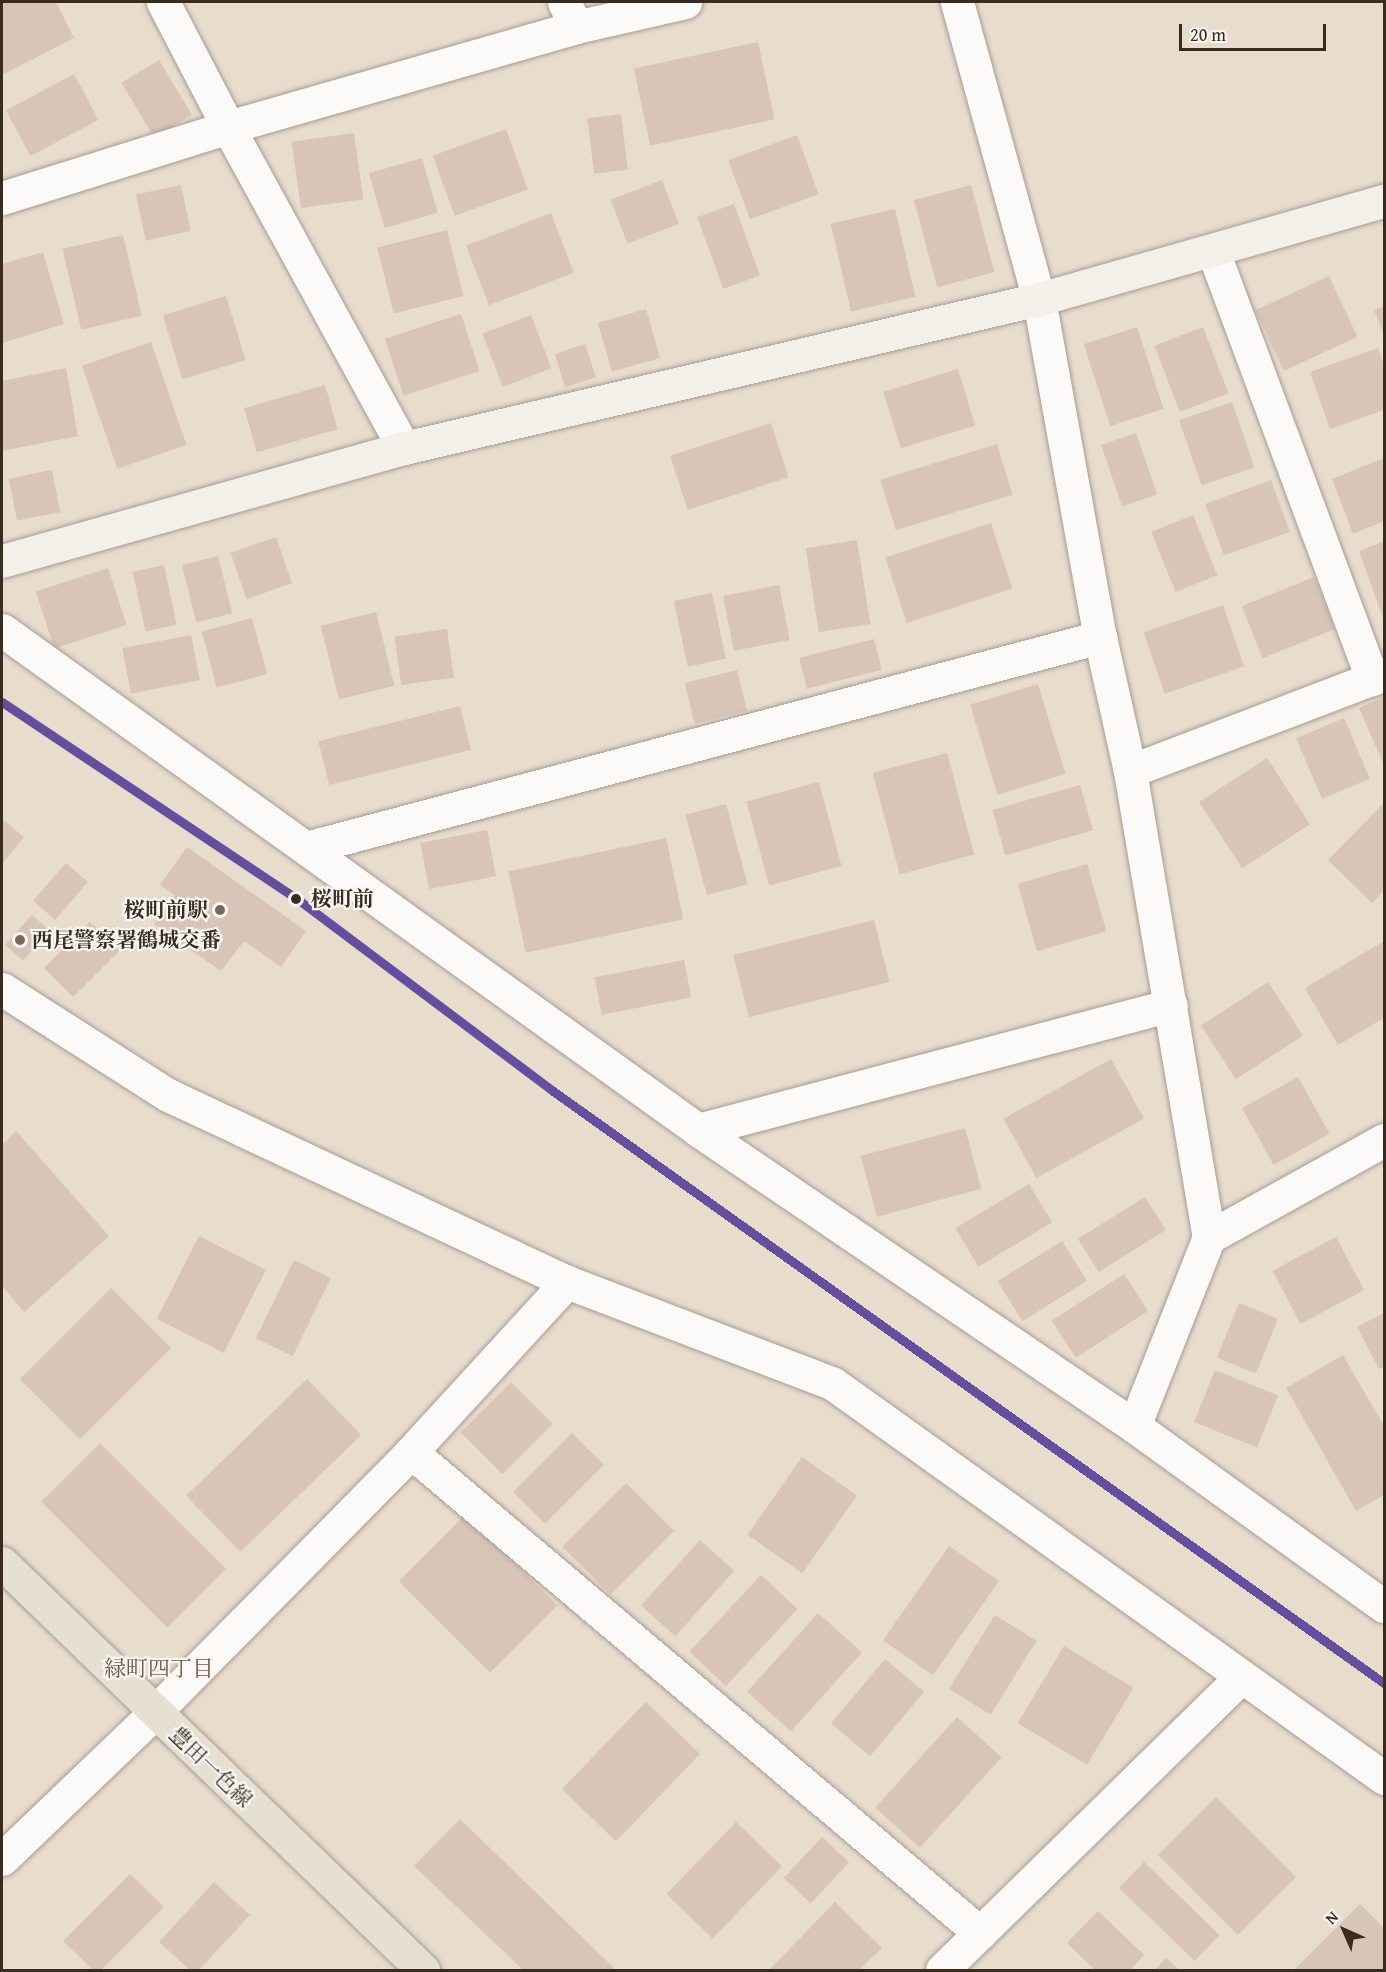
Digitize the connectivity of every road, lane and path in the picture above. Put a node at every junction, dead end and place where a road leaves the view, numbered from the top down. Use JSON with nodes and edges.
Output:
{"nodes":[{"id":1,"x":163,"y":2,"type":"edge"},
{"id":2,"x":685,"y":2,"type":"edge"},
{"id":3,"x":957,"y":2,"type":"edge"},
{"id":4,"x":570,"y":14,"type":"edge"},
{"id":5,"x":228,"y":127,"type":"junction"},
{"id":6,"x":2,"y":198,"type":"edge"},
{"id":7,"x":1384,"y":201,"type":"edge"},
{"id":8,"x":1213,"y":251,"type":"junction"},
{"id":9,"x":1039,"y":299,"type":"junction"},
{"id":10,"x":404,"y":448,"type":"junction"},
{"id":11,"x":2,"y":561,"type":"edge"},
{"id":12,"x":2,"y":630,"type":"edge"},
{"id":13,"x":1100,"y":637,"type":"junction"},
{"id":14,"x":1378,"y":676,"type":"edge"},
{"id":15,"x":1130,"y":771,"type":"junction"},
{"id":16,"x":306,"y":848,"type":"junction"},
{"id":17,"x":2,"y":989,"type":"edge"},
{"id":18,"x":1171,"y":1005,"type":"junction"},
{"id":19,"x":698,"y":1130,"type":"junction"},
{"id":20,"x":1384,"y":1140,"type":"edge"},
{"id":21,"x":1209,"y":1237,"type":"junction"},
{"id":22,"x":567,"y":1282,"type":"junction"},
{"id":23,"x":1134,"y":1426,"type":"junction"},
{"id":24,"x":411,"y":1452,"type":"junction"},
{"id":25,"x":2,"y":1563,"type":"edge"},
{"id":26,"x":1383,"y":1604,"type":"edge"},
{"id":27,"x":1241,"y":1677,"type":"junction"},
{"id":28,"x":154,"y":1713,"type":"junction"},
{"id":29,"x":1384,"y":1778,"type":"edge"},
{"id":30,"x":2,"y":1859,"type":"edge"},
{"id":31,"x":980,"y":1933,"type":"junction"},
{"id":32,"x":423,"y":1971,"type":"edge"},
{"id":33,"x":942,"y":1971,"type":"edge"}],
"edges":[{"from":1,"to":5,"type":"street"},
{"from":2,"to":4,"type":"street"},
{"from":3,"to":9,"type":"street"},
{"from":4,"to":5,"type":"street"},
{"from":5,"to":6,"type":"street"},
{"from":5,"to":10,"type":"street"},
{"from":7,"to":8,"type":"street"},
{"from":8,"to":9,"type":"street"},
{"from":8,"to":14,"type":"street"},
{"from":9,"to":10,"type":"street"},
{"from":9,"to":13,"type":"street"},
{"from":10,"to":11,"type":"street"},
{"from":12,"to":16,"type":"street"},
{"from":13,"to":15,"type":"street"},
{"from":13,"to":16,"type":"street"},
{"from":14,"to":15,"type":"street"},
{"from":15,"to":18,"type":"street"},
{"from":16,"to":19,"type":"street"},
{"from":17,"to":22,"type":"street"},
{"from":18,"to":19,"type":"street"},
{"from":18,"to":21,"type":"street"},
{"from":19,"to":23,"type":"street"},
{"from":20,"to":21,"type":"street"},
{"from":21,"to":23,"type":"street"},
{"from":22,"to":24,"type":"street"},
{"from":22,"to":27,"type":"street"},
{"from":23,"to":26,"type":"street"},
{"from":24,"to":28,"type":"street"},
{"from":24,"to":31,"type":"street"},
{"from":25,"to":28,"type":"main road","name":"豊田一色線"},
{"from":27,"to":29,"type":"street"},
{"from":27,"to":31,"type":"street"},
{"from":28,"to":30,"type":"street"},
{"from":28,"to":32,"type":"main road","name":"豊田一色線"},
{"from":31,"to":33,"type":"street"}]}
